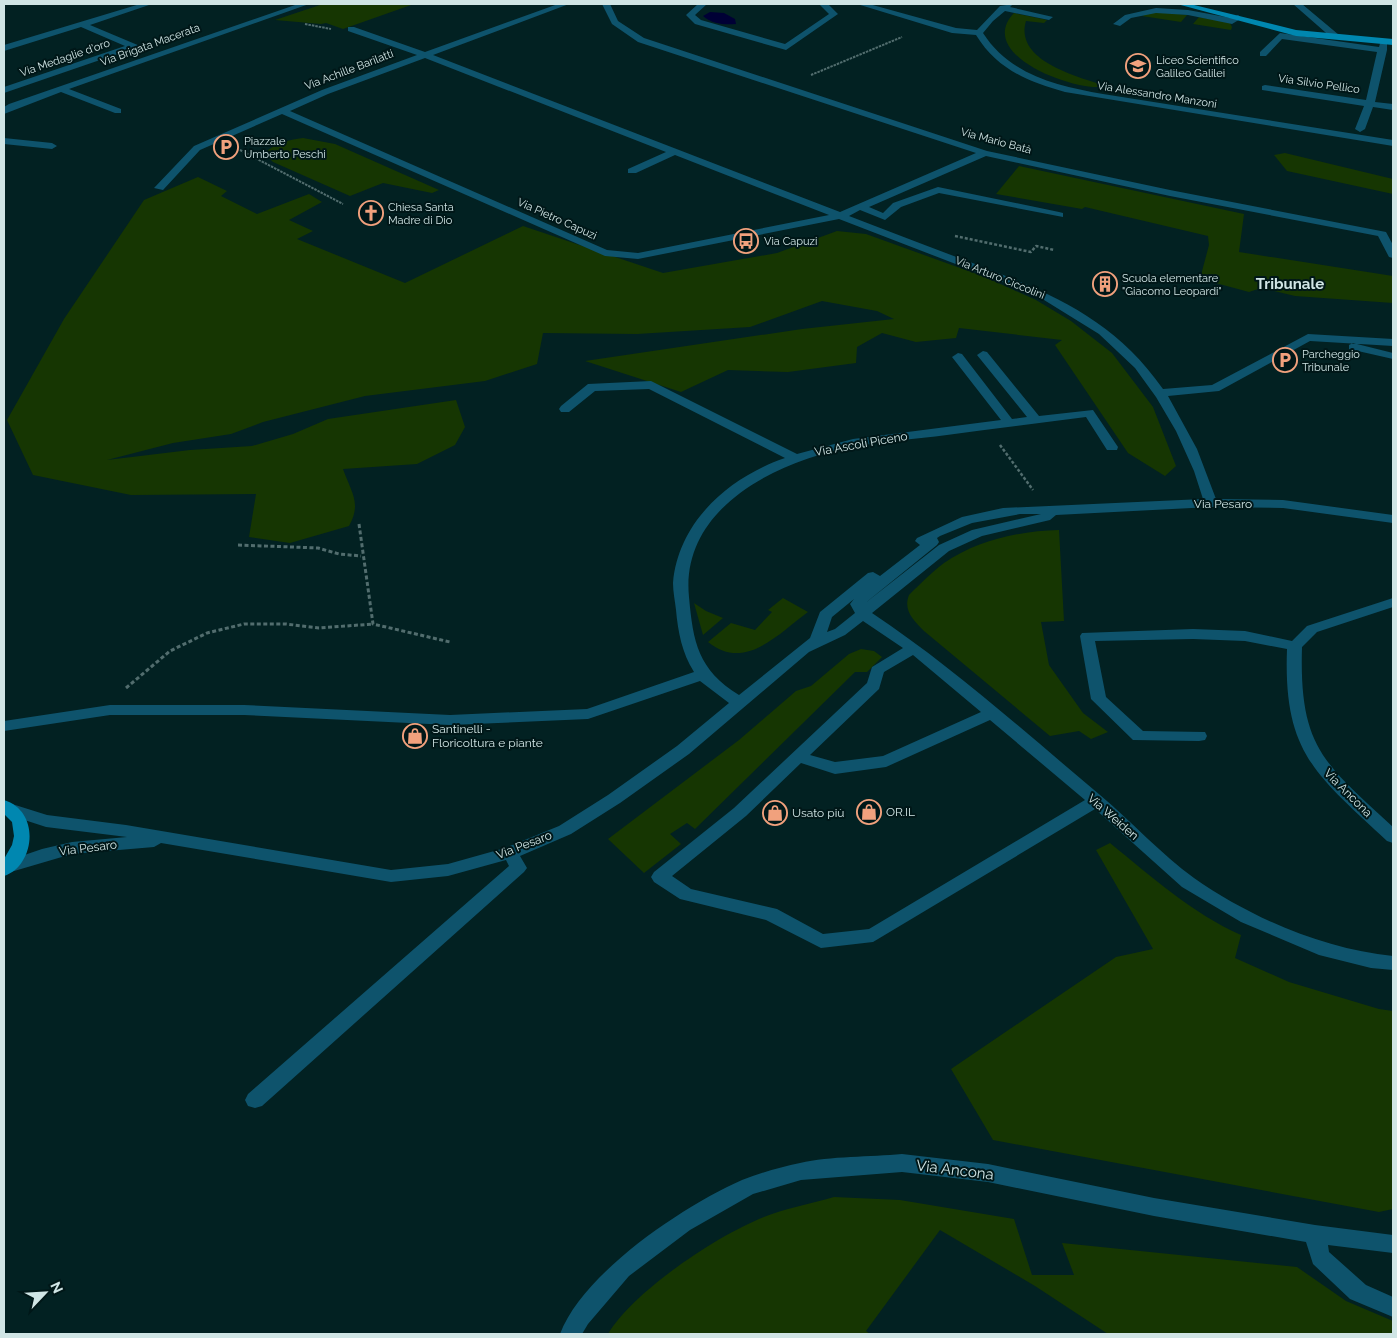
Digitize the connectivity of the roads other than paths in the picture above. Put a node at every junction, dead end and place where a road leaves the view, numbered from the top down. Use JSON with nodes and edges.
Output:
{"nodes":[{"id":1,"x":148,"y":4,"type":"edge"},
{"id":2,"x":306,"y":4,"type":"edge"},
{"id":3,"x":565,"y":4,"type":"edge"},
{"id":4,"x":606,"y":4,"type":"edge"},
{"id":5,"x":703,"y":4,"type":"edge"},
{"id":6,"x":823,"y":4,"type":"edge"},
{"id":7,"x":861,"y":4,"type":"edge"},
{"id":8,"x":1181,"y":4,"type":"edge"},
{"id":9,"x":1297,"y":4,"type":"edge"},
{"id":10,"x":291,"y":6,"type":"edge"},
{"id":11,"x":1006,"y":6,"type":"edge"},
{"id":12,"x":1049,"y":17,"type":"dead end"},
{"id":13,"x":1238,"y":18,"type":"junction"},
{"id":14,"x":81,"y":24,"type":"junction"},
{"id":15,"x":1117,"y":24,"type":"dead end"},
{"id":16,"x":351,"y":30,"type":"dead end"},
{"id":17,"x":979,"y":33,"type":"junction"},
{"id":18,"x":1336,"y":37,"type":"junction"},
{"id":19,"x":1386,"y":45,"type":"edge"},
{"id":20,"x":133,"y":46,"type":"junction"},
{"id":21,"x":4,"y":48,"type":"edge"},
{"id":22,"x":1263,"y":54,"type":"dead end"},
{"id":23,"x":155,"y":55,"type":"junction"},
{"id":24,"x":424,"y":55,"type":"junction"},
{"id":25,"x":1265,"y":88,"type":"dead end"},
{"id":26,"x":61,"y":89,"type":"junction"},
{"id":27,"x":4,"y":90,"type":"edge"},
{"id":28,"x":1370,"y":103,"type":"junction"},
{"id":29,"x":1393,"y":106,"type":"edge"},
{"id":30,"x":6,"y":107,"type":"edge"},
{"id":31,"x":118,"y":111,"type":"dead end"},
{"id":32,"x":282,"y":111,"type":"junction"},
{"id":33,"x":1360,"y":129,"type":"dead end"},
{"id":34,"x":4,"y":141,"type":"edge"},
{"id":35,"x":1393,"y":143,"type":"edge"},
{"id":36,"x":52,"y":146,"type":"dead end"},
{"id":37,"x":674,"y":152,"type":"junction"},
{"id":38,"x":985,"y":153,"type":"junction"},
{"id":39,"x":632,"y":172,"type":"dead end"},
{"id":40,"x":159,"y":188,"type":"dead end"},
{"id":41,"x":862,"y":207,"type":"junction"},
{"id":42,"x":1059,"y":215,"type":"dead end"},
{"id":43,"x":840,"y":216,"type":"junction"},
{"id":44,"x":1382,"y":234,"type":"junction"},
{"id":45,"x":1393,"y":234,"type":"edge"},
{"id":46,"x":1393,"y":255,"type":"edge"},
{"id":47,"x":1308,"y":336,"type":"junction"},
{"id":48,"x":1393,"y":342,"type":"edge"},
{"id":49,"x":983,"y":355,"type":"dead end"},
{"id":50,"x":1393,"y":356,"type":"edge"},
{"id":51,"x":958,"y":357,"type":"dead end"},
{"id":52,"x":1161,"y":393,"type":"junction"},
{"id":53,"x":565,"y":408,"type":"dead end"},
{"id":54,"x":1034,"y":418,"type":"junction"},
{"id":55,"x":1009,"y":422,"type":"junction"},
{"id":56,"x":1112,"y":447,"type":"dead end"},
{"id":57,"x":794,"y":458,"type":"junction"},
{"id":58,"x":1211,"y":503,"type":"junction"},
{"id":59,"x":1052,"y":511,"type":"junction"},
{"id":60,"x":1393,"y":519,"type":"edge"},
{"id":61,"x":929,"y":536,"type":"junction"},
{"id":62,"x":1393,"y":602,"type":"edge"},
{"id":63,"x":863,"y":614,"type":"junction"},
{"id":64,"x":817,"y":641,"type":"junction"},
{"id":65,"x":1295,"y":646,"type":"junction"},
{"id":66,"x":914,"y":648,"type":"junction"},
{"id":67,"x":701,"y":675,"type":"junction"},
{"id":68,"x":740,"y":703,"type":"junction"},
{"id":69,"x":991,"y":714,"type":"junction"},
{"id":70,"x":4,"y":726,"type":"edge"},
{"id":71,"x":1199,"y":736,"type":"dead end"},
{"id":72,"x":798,"y":757,"type":"junction"},
{"id":73,"x":1096,"y":802,"type":"junction"},
{"id":74,"x":8,"y":808,"type":"edge"},
{"id":75,"x":1393,"y":837,"type":"edge"},
{"id":76,"x":173,"y":839,"type":"junction"},
{"id":77,"x":510,"y":853,"type":"junction"},
{"id":78,"x":5,"y":869,"type":"edge"},
{"id":79,"x":1393,"y":963,"type":"edge"},
{"id":80,"x":255,"y":1100,"type":"dead end"},
{"id":81,"x":1315,"y":1234,"type":"junction"},
{"id":82,"x":1393,"y":1244,"type":"edge"},
{"id":83,"x":1393,"y":1307,"type":"edge"},
{"id":84,"x":572,"y":1334,"type":"edge"}],
"edges":[{"from":1,"to":14,"type":"street"},
{"from":2,"to":10,"type":"street","name":"Via Brigata Macerata"},
{"from":3,"to":24,"type":"street","name":"Via Achille Barilatti"},
{"from":4,"to":38,"type":"street","name":"Via Mario Batà"},
{"from":5,"to":6,"type":"street"},
{"from":7,"to":17,"type":"street"},
{"from":8,"to":13,"type":"main road"},
{"from":9,"to":18,"type":"street"},
{"from":10,"to":23,"type":"street","name":"Via Brigata Macerata"},
{"from":11,"to":12,"type":"street"},
{"from":11,"to":17,"type":"street"},
{"from":13,"to":15,"type":"street"},
{"from":13,"to":18,"type":"main road"},
{"from":14,"to":20,"type":"street","name":"Via Medaglie d'oro"},
{"from":14,"to":21,"type":"street"},
{"from":16,"to":24,"type":"street"},
{"from":17,"to":35,"type":"street","name":"Via Alessandro Manzoni"},
{"from":18,"to":19,"type":"main road"},
{"from":19,"to":22,"type":"street"},
{"from":19,"to":28,"type":"street","name":"Via Silvio Pellico"},
{"from":20,"to":23,"type":"street","name":"Via Medaglie d'oro"},
{"from":20,"to":27,"type":"street","name":"Via Medaglie d'oro"},
{"from":23,"to":26,"type":"street","name":"Via Brigata Macerata"},
{"from":24,"to":32,"type":"street","name":"Via Achille Barilatti"},
{"from":24,"to":37,"type":"street"},
{"from":25,"to":28,"type":"street","name":"Via Silvio Pellico"},
{"from":26,"to":30,"type":"street","name":"Via Brigata Macerata"},
{"from":26,"to":31,"type":"street"},
{"from":28,"to":29,"type":"street","name":"Via Silvio Pellico"},
{"from":28,"to":33,"type":"street","name":"Via Silvio Pellico"},
{"from":32,"to":40,"type":"street","name":"Via Achille Barilatti"},
{"from":32,"to":43,"type":"street","name":"Via Pietro Capuzi"},
{"from":34,"to":36,"type":"street"},
{"from":37,"to":39,"type":"street"},
{"from":37,"to":43,"type":"street"},
{"from":38,"to":41,"type":"street","name":"Via Pietro Capuzi"},
{"from":38,"to":44,"type":"street","name":"Via Mario Batà"},
{"from":41,"to":42,"type":"street"},
{"from":41,"to":43,"type":"street","name":"Via Pietro Capuzi"},
{"from":43,"to":52,"type":"street","name":"Via Arturo Ciccolini"},
{"from":44,"to":45,"type":"street","name":"Via Mario Batà"},
{"from":44,"to":46,"type":"street"},
{"from":47,"to":48,"type":"street"},
{"from":47,"to":50,"type":"street"},
{"from":47,"to":52,"type":"street"},
{"from":49,"to":54,"type":"street"},
{"from":51,"to":55,"type":"street"},
{"from":52,"to":58,"type":"street","name":"Via Arturo Ciccolini"},
{"from":53,"to":57,"type":"street"},
{"from":54,"to":55,"type":"street","name":"Via Ascoli Piceno"},
{"from":54,"to":56,"type":"street","name":"Via Ascoli Piceno"},
{"from":55,"to":57,"type":"street","name":"Via Ascoli Piceno"},
{"from":57,"to":67,"type":"street","name":"Via Ascoli Piceno"},
{"from":58,"to":59,"type":"street","name":"Via Pesaro"},
{"from":58,"to":60,"type":"street","name":"Via Pesaro"},
{"from":59,"to":61,"type":"street","name":"Via Pesaro"},
{"from":59,"to":63,"type":"street","name":"Via Pesaro"},
{"from":61,"to":63,"type":"street"},
{"from":61,"to":64,"type":"street","name":"Via Pesaro"},
{"from":62,"to":65,"type":"street"},
{"from":63,"to":64,"type":"street","name":"Via Pesaro"},
{"from":63,"to":66,"type":"street","name":"Via Weiden"},
{"from":64,"to":68,"type":"street","name":"Via Pesaro"},
{"from":65,"to":71,"type":"street"},
{"from":65,"to":75,"type":"street","name":"Via Ancona"},
{"from":66,"to":69,"type":"street","name":"Via Weiden"},
{"from":66,"to":72,"type":"street"},
{"from":67,"to":68,"type":"street","name":"Via Ascoli Piceno"},
{"from":67,"to":70,"type":"street"},
{"from":68,"to":77,"type":"street","name":"Via Pesaro"},
{"from":69,"to":72,"type":"street"},
{"from":69,"to":73,"type":"street","name":"Via Weiden"},
{"from":72,"to":73,"type":"street"},
{"from":73,"to":79,"type":"street","name":"Via Weiden"},
{"from":74,"to":76,"type":"street","name":"Via Pesaro"},
{"from":74,"to":78,"type":"main road"},
{"from":76,"to":77,"type":"street","name":"Via Pesaro"},
{"from":76,"to":78,"type":"street","name":"Via Pesaro"},
{"from":77,"to":80,"type":"street"},
{"from":81,"to":82,"type":"street","name":"Via Ancona"},
{"from":81,"to":83,"type":"street"},
{"from":81,"to":84,"type":"street","name":"Via Ancona"}]}
